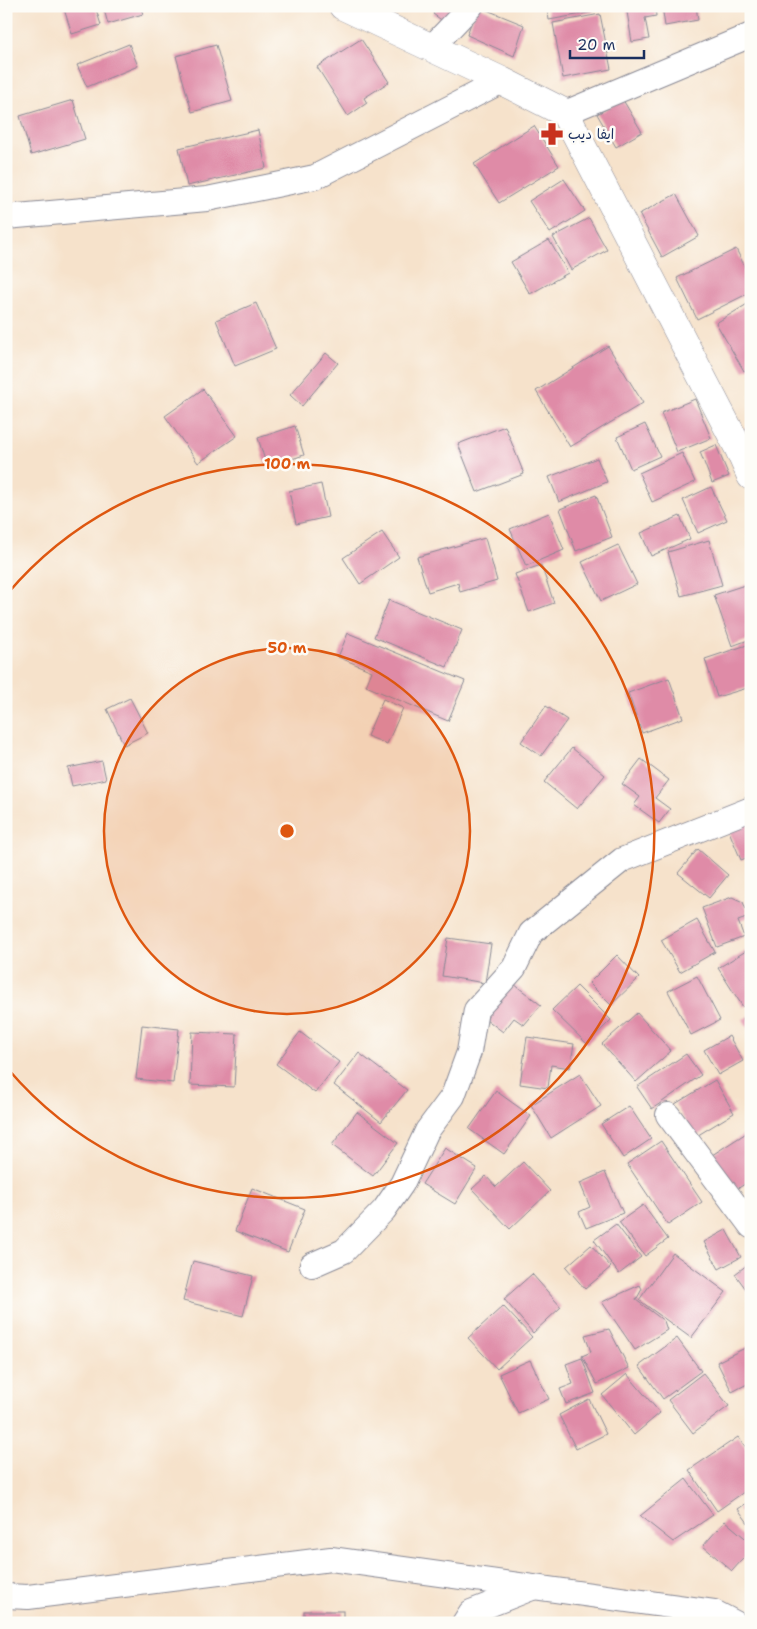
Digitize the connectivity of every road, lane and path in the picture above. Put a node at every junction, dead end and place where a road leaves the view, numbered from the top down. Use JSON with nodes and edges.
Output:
{"nodes":[{"id":1,"x":343,"y":6,"type":"edge"},
{"id":2,"x":471,"y":6,"type":"edge"},
{"id":3,"x":751,"y":35,"type":"edge"},
{"id":4,"x":431,"y":48,"type":"junction"},
{"id":5,"x":502,"y":81,"type":"junction"},
{"id":6,"x":565,"y":113,"type":"junction"},
{"id":7,"x":6,"y":217,"type":"edge"},
{"id":8,"x":751,"y":476,"type":"edge"},
{"id":9,"x":751,"y":809,"type":"edge"},
{"id":10,"x":668,"y":1115,"type":"dead end"},
{"id":11,"x":751,"y":1226,"type":"edge"},
{"id":12,"x":312,"y":1266,"type":"dead end"},
{"id":13,"x":534,"y":1587,"type":"junction"},
{"id":14,"x":6,"y":1596,"type":"edge"},
{"id":15,"x":464,"y":1623,"type":"edge"},
{"id":16,"x":735,"y":1623,"type":"edge"}],
"edges":[{"from":1,"to":4,"type":"street"},
{"from":2,"to":4,"type":"street"},
{"from":3,"to":6,"type":"street"},
{"from":4,"to":5,"type":"street"},
{"from":5,"to":6,"type":"street"},
{"from":5,"to":7,"type":"street"},
{"from":6,"to":8,"type":"street"},
{"from":9,"to":12,"type":"street"},
{"from":10,"to":11,"type":"street"},
{"from":13,"to":14,"type":"street"},
{"from":13,"to":15,"type":"street"},
{"from":13,"to":16,"type":"street"}]}
